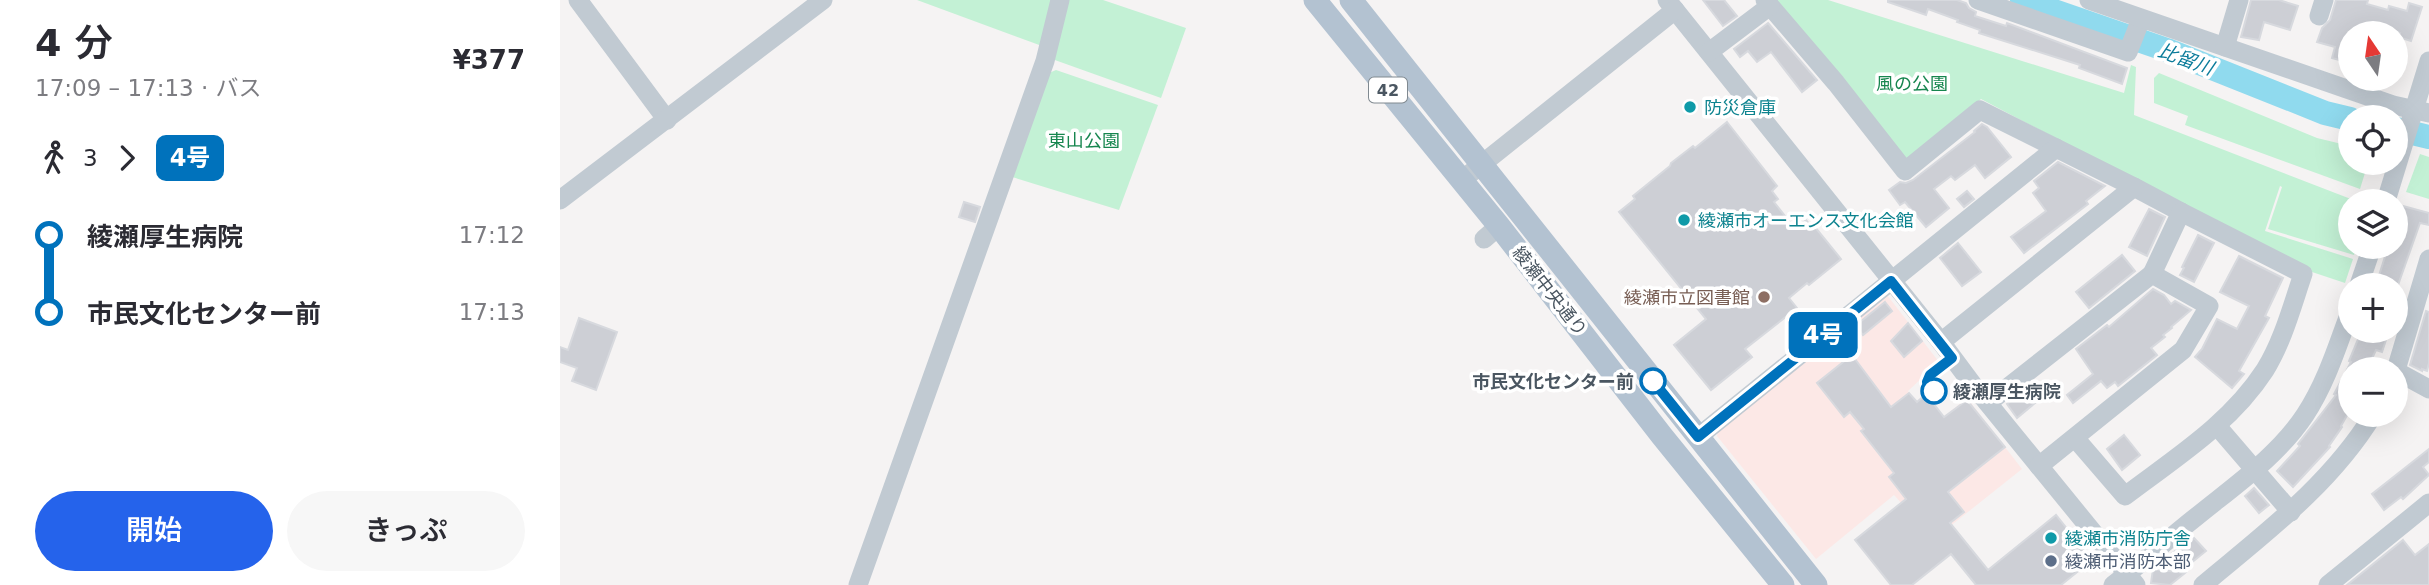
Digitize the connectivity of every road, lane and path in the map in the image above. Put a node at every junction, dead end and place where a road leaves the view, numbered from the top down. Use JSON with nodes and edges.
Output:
{"nodes":[{"id":1,"x":578,"y":0,"type":"edge"},
{"id":2,"x":823,"y":0,"type":"edge"},
{"id":3,"x":1060,"y":0,"type":"edge"},
{"id":4,"x":1315,"y":0,"type":"edge"},
{"id":5,"x":1351,"y":0,"type":"edge"},
{"id":6,"x":1978,"y":0,"type":"edge"},
{"id":7,"x":2089,"y":0,"type":"edge"},
{"id":8,"x":2239,"y":0,"type":"edge"},
{"id":9,"x":1767,"y":3,"type":"edge"},
{"id":10,"x":1671,"y":5,"type":"edge"},
{"id":11,"x":2136,"y":31,"type":"junction"},
{"id":12,"x":2225,"y":47,"type":"junction"},
{"id":13,"x":1709,"y":52,"type":"junction"},
{"id":14,"x":2429,"y":61,"type":"edge"},
{"id":15,"x":667,"y":120,"type":"junction"},
{"id":16,"x":2415,"y":123,"type":"edge"},
{"id":17,"x":2056,"y":148,"type":"junction"},
{"id":18,"x":1480,"y":165,"type":"junction"},
{"id":19,"x":1462,"y":180,"type":"junction"},
{"id":20,"x":2134,"y":187,"type":"junction"},
{"id":21,"x":2390,"y":189,"type":"edge"},
{"id":22,"x":560,"y":200,"type":"edge"},
{"id":23,"x":2181,"y":212,"type":"junction"},
{"id":24,"x":2429,"y":259,"type":"edge"},
{"id":25,"x":2152,"y":274,"type":"junction"},
{"id":26,"x":1891,"y":281,"type":"junction"},
{"id":27,"x":1941,"y":342,"type":"junction"},
{"id":28,"x":2339,"y":343,"type":"edge"},
{"id":29,"x":2400,"y":357,"type":"edge"},
{"id":30,"x":2408,"y":378,"type":"edge"},
{"id":31,"x":2429,"y":389,"type":"edge"},
{"id":32,"x":1987,"y":403,"type":"junction"},
{"id":33,"x":2217,"y":426,"type":"junction"},
{"id":34,"x":2365,"y":427,"type":"edge"},
{"id":35,"x":1698,"y":437,"type":"junction"},
{"id":36,"x":2075,"y":438,"type":"junction"},
{"id":37,"x":2039,"y":466,"type":"junction"},
{"id":38,"x":2255,"y":470,"type":"junction"},
{"id":39,"x":2429,"y":503,"type":"edge"},
{"id":40,"x":2291,"y":512,"type":"junction"},
{"id":41,"x":2125,"y":581,"type":"edge"},
{"id":42,"x":858,"y":585,"type":"edge"},
{"id":43,"x":1783,"y":585,"type":"edge"},
{"id":44,"x":1816,"y":585,"type":"edge"},
{"id":45,"x":2203,"y":585,"type":"edge"},
{"id":46,"x":2328,"y":585,"type":"edge"}],
"edges":[{"from":1,"to":15,"type":"street"},
{"from":2,"to":15,"type":"street"},
{"from":3,"to":42,"type":"street"},
{"from":4,"to":19,"type":"main road","name":"綾瀬中央通り","number":"42"},
{"from":5,"to":18,"type":"main road","name":"綾瀬中央通り","number":"42"},
{"from":6,"to":11,"type":"street"},
{"from":7,"to":11,"type":"street"},
{"from":8,"to":12,"type":"street"},
{"from":9,"to":13,"type":"street"},
{"from":9,"to":17,"type":"street"},
{"from":10,"to":13,"type":"street"},
{"from":10,"to":18,"type":"street"},
{"from":11,"to":12,"type":"street"},
{"from":12,"to":16,"type":"street"},
{"from":13,"to":26,"type":"street"},
{"from":14,"to":16,"type":"street"},
{"from":15,"to":22,"type":"street"},
{"from":16,"to":21,"type":"street"},
{"from":17,"to":20,"type":"street"},
{"from":17,"to":26,"type":"street"},
{"from":18,"to":19,"type":"street"},
{"from":18,"to":35,"type":"main road","name":"綾瀬中央通り","number":"42"},
{"from":19,"to":43,"type":"main road","name":"綾瀬中央通り","number":"42"},
{"from":20,"to":23,"type":"street"},
{"from":20,"to":27,"type":"street"},
{"from":23,"to":25,"type":"street"},
{"from":23,"to":33,"type":"street"},
{"from":24,"to":29,"type":"street"},
{"from":25,"to":32,"type":"street"},
{"from":25,"to":36,"type":"street"},
{"from":26,"to":27,"type":"street"},
{"from":26,"to":35,"type":"street"},
{"from":27,"to":32,"type":"street"},
{"from":28,"to":38,"type":"street"},
{"from":30,"to":31,"type":"street"},
{"from":32,"to":37,"type":"street"},
{"from":33,"to":36,"type":"street"},
{"from":33,"to":38,"type":"street"},
{"from":34,"to":40,"type":"street"},
{"from":35,"to":44,"type":"main road","name":"綾瀬中央通り","number":"42"},
{"from":36,"to":37,"type":"street"},
{"from":37,"to":41,"type":"street"},
{"from":38,"to":40,"type":"street"},
{"from":38,"to":41,"type":"street"},
{"from":39,"to":46,"type":"street"},
{"from":40,"to":45,"type":"street"}]}
